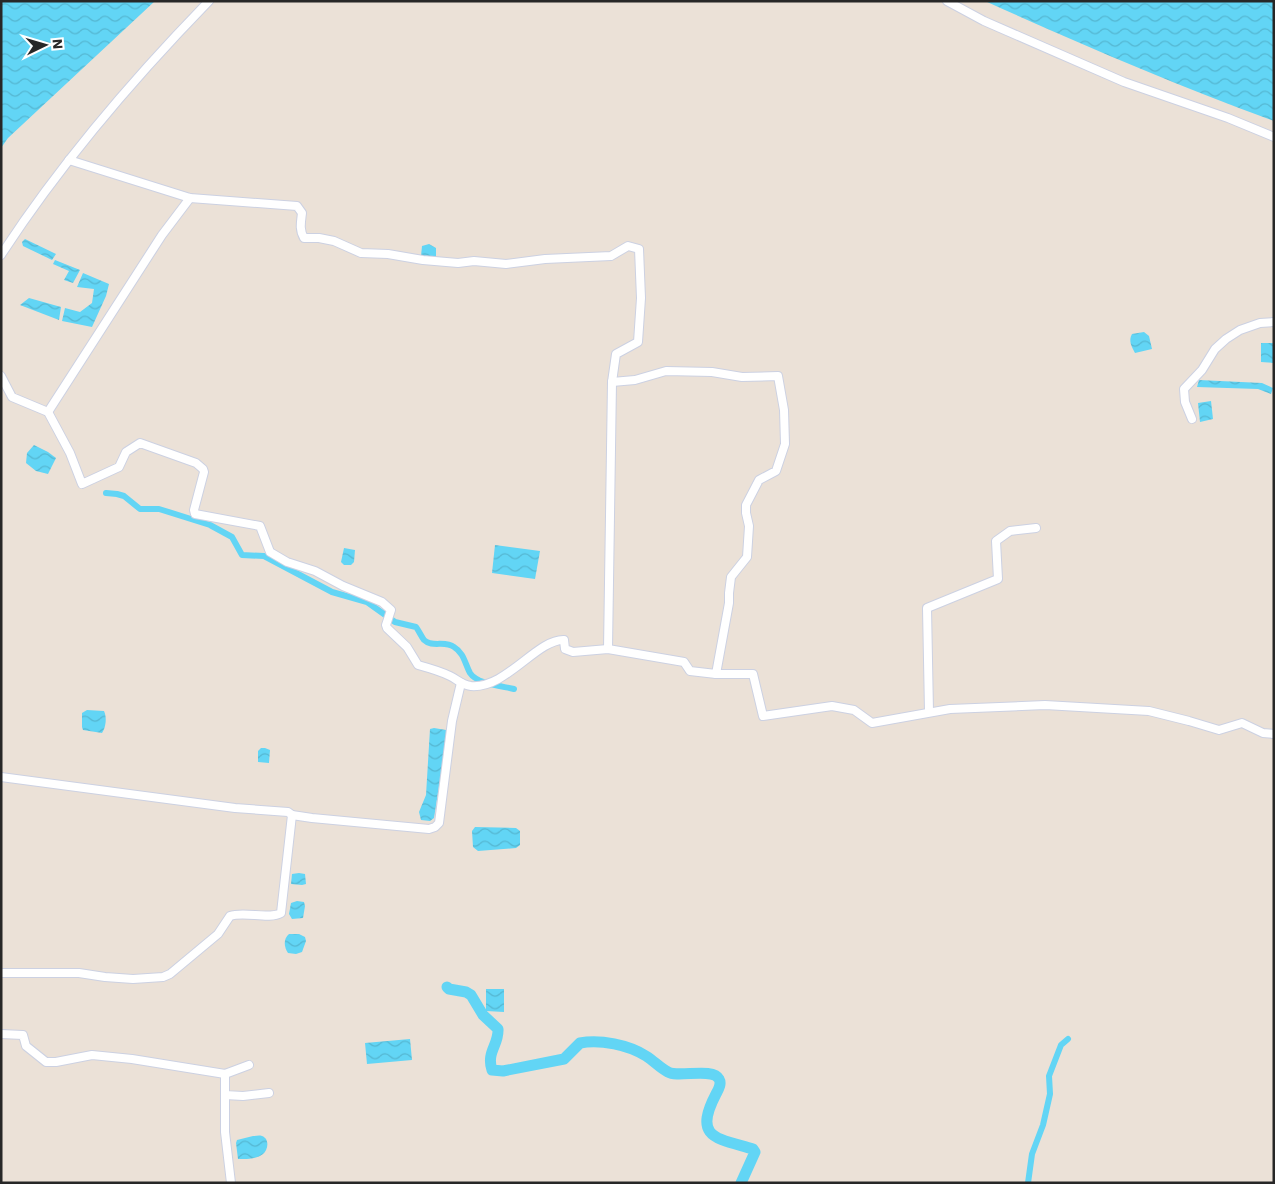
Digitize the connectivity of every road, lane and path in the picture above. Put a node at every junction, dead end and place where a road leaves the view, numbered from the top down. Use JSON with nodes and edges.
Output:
{"nodes":[{"id":1,"x":208,"y":1,"type":"edge"},
{"id":2,"x":947,"y":1,"type":"edge"},
{"id":3,"x":1274,"y":137,"type":"edge"},
{"id":4,"x":69,"y":160,"type":"junction"},
{"id":5,"x":190,"y":198,"type":"junction"},
{"id":6,"x":1,"y":255,"type":"edge"},
{"id":7,"x":1274,"y":322,"type":"edge"},
{"id":8,"x":1,"y":376,"type":"edge"},
{"id":9,"x":612,"y":382,"type":"junction"},
{"id":10,"x":48,"y":412,"type":"junction"},
{"id":11,"x":1192,"y":419,"type":"dead end"},
{"id":12,"x":1036,"y":528,"type":"dead end"},
{"id":13,"x":608,"y":649,"type":"junction"},
{"id":14,"x":716,"y":674,"type":"junction"},
{"id":15,"x":461,"y":684,"type":"junction"},
{"id":16,"x":929,"y":712,"type":"junction"},
{"id":17,"x":1274,"y":734,"type":"edge"},
{"id":18,"x":1,"y":777,"type":"edge"},
{"id":19,"x":292,"y":815,"type":"junction"},
{"id":20,"x":1,"y":973,"type":"edge"},
{"id":21,"x":1,"y":1034,"type":"edge"},
{"id":22,"x":249,"y":1065,"type":"dead end"},
{"id":23,"x":225,"y":1074,"type":"junction"},
{"id":24,"x":269,"y":1093,"type":"dead end"},
{"id":25,"x":224,"y":1095,"type":"junction"},
{"id":26,"x":231,"y":1183,"type":"edge"}],
"edges":[{"from":1,"to":4,"type":"street"},
{"from":2,"to":3,"type":"street"},
{"from":4,"to":5,"type":"street"},
{"from":4,"to":6,"type":"street"},
{"from":5,"to":9,"type":"street"},
{"from":5,"to":10,"type":"street"},
{"from":7,"to":11,"type":"street"},
{"from":8,"to":10,"type":"street"},
{"from":9,"to":13,"type":"street"},
{"from":9,"to":14,"type":"street"},
{"from":10,"to":15,"type":"street"},
{"from":12,"to":16,"type":"street"},
{"from":13,"to":14,"type":"street"},
{"from":13,"to":15,"type":"street"},
{"from":14,"to":16,"type":"street"},
{"from":15,"to":19,"type":"street"},
{"from":16,"to":17,"type":"street"},
{"from":18,"to":19,"type":"street"},
{"from":19,"to":20,"type":"street"},
{"from":21,"to":23,"type":"street"},
{"from":22,"to":23,"type":"street"},
{"from":23,"to":25,"type":"street"},
{"from":24,"to":25,"type":"street"},
{"from":25,"to":26,"type":"street"}]}
